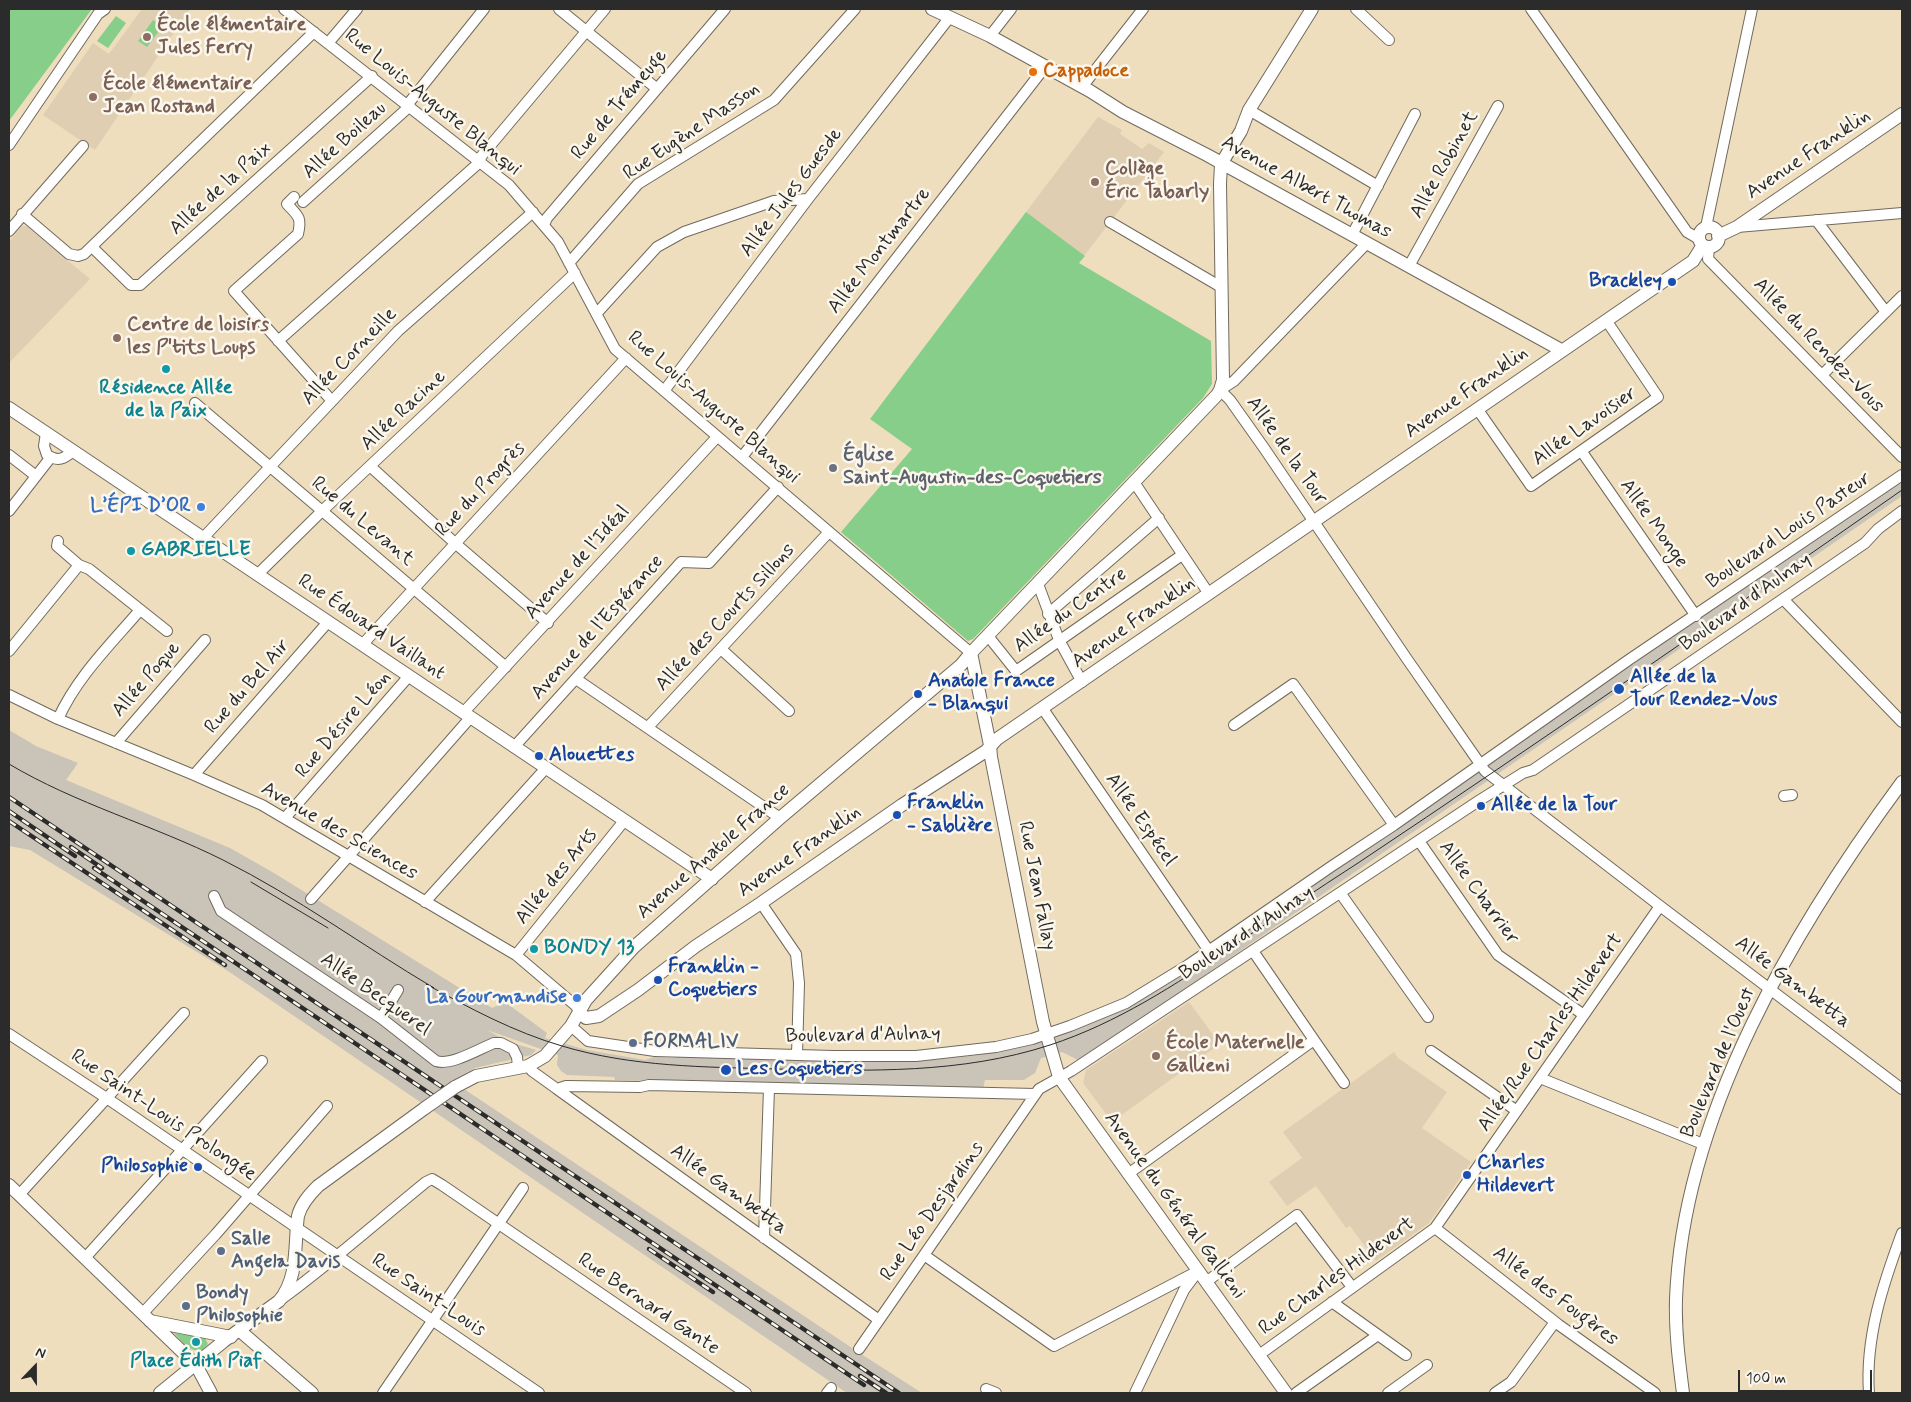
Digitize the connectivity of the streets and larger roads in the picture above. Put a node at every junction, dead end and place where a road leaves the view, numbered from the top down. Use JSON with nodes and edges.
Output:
{"nodes":[{"id":1,"x":105,"y":9,"type":"edge"},
{"id":2,"x":284,"y":9,"type":"edge"},
{"id":3,"x":357,"y":9,"type":"edge"},
{"id":4,"x":484,"y":9,"type":"edge"},
{"id":5,"x":559,"y":9,"type":"edge"},
{"id":6,"x":605,"y":9,"type":"edge"},
{"id":7,"x":725,"y":9,"type":"edge"},
{"id":8,"x":855,"y":9,"type":"edge"},
{"id":9,"x":932,"y":9,"type":"edge"},
{"id":10,"x":1011,"y":9,"type":"edge"},
{"id":11,"x":1143,"y":9,"type":"edge"},
{"id":12,"x":1312,"y":9,"type":"edge"},
{"id":13,"x":1356,"y":9,"type":"edge"},
{"id":14,"x":1531,"y":9,"type":"edge"},
{"id":15,"x":1752,"y":9,"type":"edge"},
{"id":16,"x":950,"y":17,"type":"junction"},
{"id":17,"x":587,"y":30,"type":"junction"},
{"id":18,"x":314,"y":32,"type":"junction"},
{"id":19,"x":990,"y":36,"type":"junction"},
{"id":20,"x":1389,"y":40,"type":"dead end"},
{"id":21,"x":329,"y":42,"type":"junction"},
{"id":22,"x":1045,"y":67,"type":"junction"},
{"id":23,"x":372,"y":76,"type":"junction"},
{"id":24,"x":1082,"y":87,"type":"junction"},
{"id":25,"x":656,"y":88,"type":"junction"},
{"id":26,"x":409,"y":105,"type":"junction"},
{"id":27,"x":1498,"y":106,"type":"dead end"},
{"id":28,"x":1249,"y":110,"type":"junction"},
{"id":29,"x":1415,"y":114,"type":"dead end"},
{"id":30,"x":1902,"y":114,"type":"edge"},
{"id":31,"x":9,"y":145,"type":"edge"},
{"id":32,"x":82,"y":146,"type":"dead end"},
{"id":33,"x":480,"y":160,"type":"junction"},
{"id":34,"x":1221,"y":164,"type":"junction"},
{"id":35,"x":1378,"y":186,"type":"junction"},
{"id":36,"x":808,"y":199,"type":"junction"},
{"id":37,"x":1770,"y":205,"type":"junction"},
{"id":38,"x":533,"y":212,"type":"junction"},
{"id":39,"x":1902,"y":213,"type":"edge"},
{"id":40,"x":22,"y":214,"type":"junction"},
{"id":41,"x":1816,"y":220,"type":"junction"},
{"id":42,"x":1110,"y":222,"type":"dead end"},
{"id":43,"x":1776,"y":223,"type":"junction"},
{"id":44,"x":544,"y":225,"type":"junction"},
{"id":45,"x":1736,"y":227,"type":"junction"},
{"id":46,"x":9,"y":231,"type":"edge"},
{"id":47,"x":1713,"y":231,"type":"junction"},
{"id":48,"x":1352,"y":235,"type":"junction"},
{"id":49,"x":1367,"y":243,"type":"junction"},
{"id":50,"x":92,"y":247,"type":"junction"},
{"id":51,"x":1705,"y":247,"type":"junction"},
{"id":52,"x":569,"y":263,"type":"junction"},
{"id":53,"x":1409,"y":266,"type":"junction"},
{"id":54,"x":575,"y":273,"type":"junction"},
{"id":55,"x":1221,"y":287,"type":"junction"},
{"id":56,"x":1902,"y":296,"type":"edge"},
{"id":57,"x":1886,"y":312,"type":"junction"},
{"id":58,"x":597,"y":313,"type":"junction"},
{"id":59,"x":1606,"y":320,"type":"junction"},
{"id":60,"x":278,"y":341,"type":"junction"},
{"id":61,"x":1561,"y":350,"type":"junction"},
{"id":62,"x":626,"y":358,"type":"junction"},
{"id":63,"x":1822,"y":375,"type":"junction"},
{"id":64,"x":1220,"y":390,"type":"junction"},
{"id":65,"x":664,"y":391,"type":"junction"},
{"id":66,"x":332,"y":401,"type":"junction"},
{"id":67,"x":194,"y":403,"type":"dead end"},
{"id":68,"x":9,"y":408,"type":"edge"},
{"id":69,"x":1478,"y":410,"type":"junction"},
{"id":70,"x":46,"y":433,"type":"junction"},
{"id":71,"x":717,"y":437,"type":"junction"},
{"id":72,"x":73,"y":451,"type":"junction"},
{"id":73,"x":1582,"y":452,"type":"junction"},
{"id":74,"x":9,"y":455,"type":"edge"},
{"id":75,"x":50,"y":457,"type":"junction"},
{"id":76,"x":742,"y":457,"type":"junction"},
{"id":77,"x":1902,"y":457,"type":"edge"},
{"id":78,"x":269,"y":466,"type":"junction"},
{"id":79,"x":371,"y":467,"type":"junction"},
{"id":80,"x":1902,"y":475,"type":"edge"},
{"id":81,"x":36,"y":476,"type":"junction"},
{"id":82,"x":1134,"y":482,"type":"junction"},
{"id":83,"x":778,"y":487,"type":"junction"},
{"id":84,"x":9,"y":510,"type":"edge"},
{"id":85,"x":322,"y":511,"type":"junction"},
{"id":86,"x":1902,"y":511,"type":"edge"},
{"id":87,"x":1159,"y":518,"type":"junction"},
{"id":88,"x":1314,"y":522,"type":"junction"},
{"id":89,"x":829,"y":532,"type":"junction"},
{"id":90,"x":203,"y":538,"type":"junction"},
{"id":91,"x":58,"y":541,"type":"dead end"},
{"id":92,"x":456,"y":544,"type":"junction"},
{"id":93,"x":1182,"y":555,"type":"junction"},
{"id":94,"x":79,"y":565,"type":"junction"},
{"id":95,"x":257,"y":575,"type":"junction"},
{"id":96,"x":1038,"y":584,"type":"junction"},
{"id":97,"x":413,"y":589,"type":"junction"},
{"id":98,"x":1209,"y":594,"type":"junction"},
{"id":99,"x":1783,"y":599,"type":"junction"},
{"id":100,"x":140,"y":610,"type":"junction"},
{"id":101,"x":1048,"y":614,"type":"junction"},
{"id":102,"x":1696,"y":616,"type":"junction"},
{"id":103,"x":328,"y":622,"type":"junction"},
{"id":104,"x":548,"y":623,"type":"junction"},
{"id":105,"x":167,"y":631,"type":"dead end"},
{"id":106,"x":988,"y":636,"type":"junction"},
{"id":107,"x":205,"y":640,"type":"dead end"},
{"id":108,"x":1059,"y":640,"type":"junction"},
{"id":109,"x":362,"y":645,"type":"junction"},
{"id":110,"x":721,"y":649,"type":"junction"},
{"id":111,"x":9,"y":651,"type":"edge"},
{"id":112,"x":971,"y":652,"type":"junction"},
{"id":113,"x":506,"y":667,"type":"junction"},
{"id":114,"x":409,"y":676,"type":"junction"},
{"id":115,"x":576,"y":678,"type":"junction"},
{"id":116,"x":1082,"y":682,"type":"junction"},
{"id":117,"x":9,"y":695,"type":"edge"},
{"id":118,"x":1043,"y":709,"type":"junction"},
{"id":119,"x":789,"y":711,"type":"dead end"},
{"id":120,"x":467,"y":715,"type":"junction"},
{"id":121,"x":58,"y":719,"type":"junction"},
{"id":122,"x":1902,"y":722,"type":"edge"},
{"id":123,"x":1234,"y":725,"type":"dead end"},
{"id":124,"x":648,"y":728,"type":"junction"},
{"id":125,"x":116,"y":743,"type":"junction"},
{"id":126,"x":990,"y":745,"type":"junction"},
{"id":127,"x":514,"y":747,"type":"junction"},
{"id":128,"x":1480,"y":765,"type":"junction"},
{"id":129,"x":546,"y":768,"type":"junction"},
{"id":130,"x":194,"y":775,"type":"junction"},
{"id":131,"x":1902,"y":782,"type":"edge"},
{"id":132,"x":1502,"y":786,"type":"junction"},
{"id":133,"x":285,"y":818,"type":"junction"},
{"id":134,"x":780,"y":818,"type":"junction"},
{"id":135,"x":624,"y":821,"type":"junction"},
{"id":136,"x":1394,"y":825,"type":"junction"},
{"id":137,"x":1418,"y":841,"type":"junction"},
{"id":138,"x":348,"y":857,"type":"junction"},
{"id":139,"x":712,"y":879,"type":"junction"},
{"id":140,"x":1341,"y":894,"type":"junction"},
{"id":141,"x":214,"y":896,"type":"dead end"},
{"id":142,"x":311,"y":899,"type":"dead end"},
{"id":143,"x":425,"y":902,"type":"junction"},
{"id":144,"x":761,"y":903,"type":"junction"},
{"id":145,"x":1660,"y":906,"type":"junction"},
{"id":146,"x":1209,"y":951,"type":"junction"},
{"id":147,"x":1254,"y":951,"type":"junction"},
{"id":148,"x":516,"y":955,"type":"junction"},
{"id":149,"x":1770,"y":989,"type":"junction"},
{"id":150,"x":398,"y":990,"type":"dead end"},
{"id":151,"x":184,"y":1013,"type":"dead end"},
{"id":152,"x":580,"y":1013,"type":"junction"},
{"id":153,"x":1584,"y":1015,"type":"junction"},
{"id":154,"x":1428,"y":1017,"type":"dead end"},
{"id":155,"x":381,"y":1018,"type":"junction"},
{"id":156,"x":571,"y":1026,"type":"junction"},
{"id":157,"x":9,"y":1034,"type":"edge"},
{"id":158,"x":1046,"y":1034,"type":"junction"},
{"id":159,"x":1314,"y":1040,"type":"junction"},
{"id":160,"x":1431,"y":1051,"type":"dead end"},
{"id":161,"x":797,"y":1055,"type":"junction"},
{"id":162,"x":262,"y":1061,"type":"dead end"},
{"id":163,"x":523,"y":1066,"type":"junction"},
{"id":164,"x":1059,"y":1078,"type":"junction"},
{"id":165,"x":1540,"y":1078,"type":"junction"},
{"id":166,"x":1344,"y":1083,"type":"dead end"},
{"id":167,"x":769,"y":1088,"type":"junction"},
{"id":168,"x":557,"y":1089,"type":"junction"},
{"id":169,"x":1902,"y":1089,"type":"edge"},
{"id":170,"x":1035,"y":1094,"type":"junction"},
{"id":171,"x":108,"y":1098,"type":"junction"},
{"id":172,"x":327,"y":1106,"type":"dead end"},
{"id":173,"x":1517,"y":1111,"type":"junction"},
{"id":174,"x":1703,"y":1144,"type":"junction"},
{"id":175,"x":183,"y":1150,"type":"junction"},
{"id":176,"x":1128,"y":1174,"type":"junction"},
{"id":177,"x":432,"y":1180,"type":"joint"},
{"id":178,"x":9,"y":1185,"type":"edge"},
{"id":179,"x":523,"y":1188,"type":"dead end"},
{"id":180,"x":19,"y":1195,"type":"junction"},
{"id":181,"x":249,"y":1195,"type":"junction"},
{"id":182,"x":499,"y":1224,"type":"junction"},
{"id":183,"x":296,"y":1228,"type":"junction"},
{"id":184,"x":1435,"y":1228,"type":"junction"},
{"id":185,"x":1902,"y":1233,"type":"edge"},
{"id":186,"x":764,"y":1238,"type":"junction"},
{"id":187,"x":337,"y":1255,"type":"junction"},
{"id":188,"x":924,"y":1255,"type":"junction"},
{"id":189,"x":85,"y":1258,"type":"junction"},
{"id":190,"x":1198,"y":1271,"type":"junction"},
{"id":191,"x":1206,"y":1282,"type":"junction"},
{"id":192,"x":1352,"y":1287,"type":"junction"},
{"id":193,"x":279,"y":1301,"type":"junction"},
{"id":194,"x":1332,"y":1302,"type":"junction"},
{"id":195,"x":147,"y":1317,"type":"junction"},
{"id":196,"x":434,"y":1320,"type":"junction"},
{"id":197,"x":880,"y":1320,"type":"junction"},
{"id":198,"x":1555,"y":1322,"type":"junction"},
{"id":199,"x":235,"y":1333,"type":"junction"},
{"id":200,"x":1378,"y":1335,"type":"junction"},
{"id":201,"x":859,"y":1349,"type":"dead end"},
{"id":202,"x":1259,"y":1355,"type":"junction"},
{"id":203,"x":1406,"y":1355,"type":"dead end"},
{"id":204,"x":196,"y":1365,"type":"junction"},
{"id":205,"x":1427,"y":1365,"type":"dead end"},
{"id":206,"x":986,"y":1388,"type":"dead end"},
{"id":207,"x":1281,"y":1391,"type":"edge"},
{"id":208,"x":1498,"y":1391,"type":"edge"},
{"id":209,"x":160,"y":1393,"type":"edge"},
{"id":210,"x":211,"y":1393,"type":"edge"},
{"id":211,"x":312,"y":1393,"type":"edge"},
{"id":212,"x":383,"y":1393,"type":"edge"},
{"id":213,"x":540,"y":1393,"type":"edge"},
{"id":214,"x":746,"y":1393,"type":"edge"},
{"id":215,"x":996,"y":1393,"type":"edge"},
{"id":216,"x":1136,"y":1393,"type":"edge"},
{"id":217,"x":1296,"y":1393,"type":"edge"},
{"id":218,"x":1388,"y":1393,"type":"edge"},
{"id":219,"x":1655,"y":1393,"type":"edge"},
{"id":220,"x":1683,"y":1393,"type":"edge"},
{"id":221,"x":1870,"y":1393,"type":"edge"}],
"edges":[{"from":1,"to":31,"type":"street"},
{"from":2,"to":18,"type":"street","name":"Rue Louis-Auguste Blanqui"},
{"from":3,"to":21,"type":"street"},
{"from":4,"to":26,"type":"street","name":"Allée Boileau"},
{"from":5,"to":17,"type":"street"},
{"from":6,"to":17,"type":"street"},
{"from":7,"to":25,"type":"street","name":"Rue de Trémeuge"},
{"from":8,"to":52,"type":"street","name":"Rue Eugène Masson"},
{"from":9,"to":16,"type":"street","name":"Avenue Albert Thomas"},
{"from":10,"to":19,"type":"street"},
{"from":11,"to":24,"type":"street"},
{"from":12,"to":28,"type":"street"},
{"from":13,"to":20,"type":"street"},
{"from":14,"to":51,"type":"street","name":"Allée du Rendez-Vous"},
{"from":15,"to":47,"type":"street"},
{"from":16,"to":19,"type":"street","name":"Avenue Albert Thomas"},
{"from":16,"to":36,"type":"street","name":"Allée Jules Guesde"},
{"from":17,"to":25,"type":"street"},
{"from":17,"to":33,"type":"street"},
{"from":18,"to":21,"type":"street","name":"Rue Louis-Auguste Blanqui"},
{"from":18,"to":50,"type":"street"},
{"from":19,"to":22,"type":"street","name":"Avenue Albert Thomas"},
{"from":21,"to":23,"type":"street","name":"Rue Louis-Auguste Blanqui"},
{"from":22,"to":24,"type":"street","name":"Avenue Albert Thomas"},
{"from":22,"to":76,"type":"street","name":"Allée Montmartre"},
{"from":23,"to":26,"type":"street","name":"Rue Louis-Auguste Blanqui"},
{"from":23,"to":50,"type":"street","name":"Allée de la Paix"},
{"from":24,"to":34,"type":"street","name":"Avenue Albert Thomas"},
{"from":25,"to":44,"type":"street","name":"Rue de Trémeuge"},
{"from":26,"to":33,"type":"street","name":"Rue Louis-Auguste Blanqui"},
{"from":26,"to":60,"type":"street","name":"Allée Boileau"},
{"from":27,"to":53,"type":"street","name":"Allée Robinet"},
{"from":28,"to":34,"type":"street"},
{"from":28,"to":35,"type":"street"},
{"from":29,"to":35,"type":"street"},
{"from":30,"to":37,"type":"street","name":"Avenue Franklin"},
{"from":32,"to":40,"type":"street"},
{"from":33,"to":38,"type":"street","name":"Rue Louis-Auguste Blanqui"},
{"from":33,"to":60,"type":"street"},
{"from":34,"to":48,"type":"street","name":"Avenue Albert Thomas"},
{"from":34,"to":55,"type":"street"},
{"from":35,"to":48,"type":"street"},
{"from":36,"to":58,"type":"street"},
{"from":36,"to":65,"type":"street","name":"Allée Jules Guesde"},
{"from":37,"to":43,"type":"street"},
{"from":37,"to":45,"type":"street","name":"Avenue Franklin"},
{"from":38,"to":44,"type":"street","name":"Rue Louis-Auguste Blanqui"},
{"from":38,"to":66,"type":"street","name":"Allée Corneille"},
{"from":39,"to":41,"type":"street"},
{"from":40,"to":46,"type":"street"},
{"from":40,"to":50,"type":"street"},
{"from":41,"to":43,"type":"street"},
{"from":41,"to":57,"type":"street"},
{"from":42,"to":55,"type":"street"},
{"from":43,"to":45,"type":"street"},
{"from":44,"to":52,"type":"street","name":"Rue Louis-Auguste Blanqui"},
{"from":45,"to":47,"type":"street","name":"Avenue Franklin"},
{"from":47,"to":51,"type":"street"},
{"from":47,"to":51,"type":"street"},
{"from":48,"to":49,"type":"street","name":"Avenue Albert Thomas"},
{"from":49,"to":53,"type":"street","name":"Avenue Albert Thomas"},
{"from":49,"to":64,"type":"street"},
{"from":51,"to":59,"type":"street","name":"Avenue Franklin"},
{"from":51,"to":63,"type":"street","name":"Allée du Rendez-Vous"},
{"from":52,"to":54,"type":"street","name":"Rue Louis-Auguste Blanqui"},
{"from":53,"to":61,"type":"street","name":"Avenue Albert Thomas"},
{"from":54,"to":58,"type":"street","name":"Rue Louis-Auguste Blanqui"},
{"from":54,"to":79,"type":"street","name":"Allée Racine"},
{"from":55,"to":64,"type":"street"},
{"from":56,"to":57,"type":"street"},
{"from":57,"to":63,"type":"street"},
{"from":58,"to":62,"type":"street","name":"Rue Louis-Auguste Blanqui"},
{"from":59,"to":61,"type":"street","name":"Avenue Franklin"},
{"from":59,"to":73,"type":"street","name":"Allée Lavoisier"},
{"from":60,"to":66,"type":"street"},
{"from":61,"to":69,"type":"street","name":"Avenue Franklin"},
{"from":62,"to":65,"type":"street","name":"Rue Louis-Auguste Blanqui"},
{"from":62,"to":92,"type":"street","name":"Rue du Progrès"},
{"from":63,"to":77,"type":"street","name":"Allée du Rendez-Vous"},
{"from":64,"to":82,"type":"street","name":"Avenue Anatole France"},
{"from":64,"to":88,"type":"street","name":"Allée de la Tour"},
{"from":65,"to":71,"type":"street","name":"Rue Louis-Auguste Blanqui"},
{"from":66,"to":78,"type":"street","name":"Allée Corneille"},
{"from":67,"to":78,"type":"street","name":"Rue du Levant"},
{"from":68,"to":70,"type":"street","name":"Rue Édouard Vaillant"},
{"from":69,"to":73,"type":"street","name":"Allée Lavoisier"},
{"from":69,"to":88,"type":"street","name":"Avenue Franklin"},
{"from":70,"to":72,"type":"street","name":"Rue Édouard Vaillant"},
{"from":70,"to":75,"type":"street"},
{"from":71,"to":76,"type":"street","name":"Rue Louis-Auguste Blanqui"},
{"from":71,"to":104,"type":"street","name":"Avenue de l'Idéal"},
{"from":72,"to":75,"type":"street"},
{"from":72,"to":90,"type":"street","name":"Rue Édouard Vaillant"},
{"from":73,"to":102,"type":"street","name":"Allée Monge"},
{"from":74,"to":81,"type":"street"},
{"from":75,"to":81,"type":"street"},
{"from":76,"to":83,"type":"street","name":"Rue Louis-Auguste Blanqui"},
{"from":78,"to":85,"type":"street","name":"Rue du Levant"},
{"from":78,"to":90,"type":"street","name":"Allée Corneille"},
{"from":79,"to":85,"type":"street","name":"Allée Racine"},
{"from":79,"to":92,"type":"street"},
{"from":80,"to":102,"type":"street","name":"Boulevard Louis Pasteur"},
{"from":81,"to":84,"type":"street"},
{"from":82,"to":87,"type":"street"},
{"from":82,"to":96,"type":"street","name":"Avenue Anatole France"},
{"from":83,"to":89,"type":"street","name":"Rue Louis-Auguste Blanqui"},
{"from":83,"to":115,"type":"street","name":"Avenue de l'Espérance"},
{"from":85,"to":95,"type":"street","name":"Allée Racine"},
{"from":85,"to":97,"type":"street","name":"Rue du Levant"},
{"from":86,"to":99,"type":"street","name":"Boulevard d'Aulnay"},
{"from":87,"to":93,"type":"street"},
{"from":87,"to":101,"type":"street"},
{"from":88,"to":98,"type":"street","name":"Avenue Franklin"},
{"from":88,"to":128,"type":"street","name":"Allée de la Tour"},
{"from":89,"to":110,"type":"street","name":"Allée des Courts Sillons"},
{"from":89,"to":112,"type":"street","name":"Rue Louis-Auguste Blanqui"},
{"from":90,"to":95,"type":"street","name":"Rue Édouard Vaillant"},
{"from":91,"to":94,"type":"street"},
{"from":92,"to":97,"type":"street","name":"Rue du Progrès"},
{"from":92,"to":104,"type":"street"},
{"from":93,"to":98,"type":"street"},
{"from":93,"to":108,"type":"street","name":"Allée du Centre"},
{"from":94,"to":100,"type":"street"},
{"from":94,"to":111,"type":"street"},
{"from":95,"to":103,"type":"street","name":"Rue Édouard Vaillant"},
{"from":96,"to":101,"type":"street"},
{"from":96,"to":106,"type":"street","name":"Avenue Anatole France"},
{"from":97,"to":109,"type":"street","name":"Rue du Progrès"},
{"from":97,"to":113,"type":"street","name":"Rue du Levant"},
{"from":98,"to":116,"type":"street","name":"Avenue Franklin"},
{"from":99,"to":122,"type":"street"},
{"from":99,"to":132,"type":"street","name":"Boulevard d'Aulnay"},
{"from":100,"to":105,"type":"street"},
{"from":100,"to":121,"type":"street"},
{"from":101,"to":108,"type":"street"},
{"from":102,"to":128,"type":"street","name":"Boulevard d'Aulnay"},
{"from":103,"to":109,"type":"street","name":"Rue Édouard Vaillant"},
{"from":103,"to":130,"type":"street","name":"Rue du Bel Air"},
{"from":104,"to":113,"type":"street","name":"Avenue de l'Idéal"},
{"from":106,"to":108,"type":"street","name":"Allée du Centre"},
{"from":106,"to":112,"type":"street","name":"Avenue Anatole France"},
{"from":107,"to":125,"type":"street","name":"Allée Poque"},
{"from":108,"to":116,"type":"street"},
{"from":109,"to":114,"type":"street","name":"Rue Édouard Vaillant"},
{"from":110,"to":119,"type":"street"},
{"from":110,"to":124,"type":"street","name":"Allée des Courts Sillons"},
{"from":112,"to":126,"type":"street","name":"Rue Jean Fallay"},
{"from":112,"to":134,"type":"street","name":"Avenue Anatole France"},
{"from":113,"to":120,"type":"street","name":"Avenue de l'Idéal"},
{"from":114,"to":120,"type":"street","name":"Rue Édouard Vaillant"},
{"from":114,"to":133,"type":"street","name":"Rue Désire Léon"},
{"from":115,"to":124,"type":"street"},
{"from":115,"to":127,"type":"street","name":"Avenue de l'Espérance"},
{"from":116,"to":118,"type":"street","name":"Avenue Franklin"},
{"from":117,"to":121,"type":"street","name":"Avenue des Sciences"},
{"from":118,"to":126,"type":"street","name":"Avenue Franklin"},
{"from":118,"to":146,"type":"street","name":"Allée Espécel"},
{"from":120,"to":127,"type":"street","name":"Rue Édouard Vaillant"},
{"from":120,"to":138,"type":"street","name":"Avenue de l'Idéal"},
{"from":121,"to":125,"type":"street","name":"Avenue des Sciences"},
{"from":123,"to":136,"type":"street"},
{"from":124,"to":134,"type":"street"},
{"from":125,"to":130,"type":"street","name":"Avenue des Sciences"},
{"from":126,"to":144,"type":"street","name":"Avenue Franklin"},
{"from":126,"to":158,"type":"street","name":"Rue Jean Fallay"},
{"from":127,"to":129,"type":"street","name":"Rue Édouard Vaillant"},
{"from":128,"to":132,"type":"street","name":"Allée de la Tour"},
{"from":128,"to":136,"type":"street","name":"Boulevard d'Aulnay"},
{"from":129,"to":135,"type":"street","name":"Rue Édouard Vaillant"},
{"from":129,"to":143,"type":"street"},
{"from":130,"to":133,"type":"street","name":"Avenue des Sciences"},
{"from":131,"to":149,"type":"street","name":"Boulevard de l'Ouest"},
{"from":132,"to":137,"type":"street","name":"Boulevard d'Aulnay"},
{"from":132,"to":145,"type":"street","name":"Allée de la Tour"},
{"from":133,"to":138,"type":"street","name":"Avenue des Sciences"},
{"from":134,"to":139,"type":"street","name":"Avenue Anatole France"},
{"from":135,"to":139,"type":"street","name":"Rue Édouard Vaillant"},
{"from":135,"to":148,"type":"street","name":"Allée des Arts"},
{"from":136,"to":146,"type":"street","name":"Boulevard d'Aulnay"},
{"from":137,"to":140,"type":"street","name":"Boulevard d'Aulnay"},
{"from":137,"to":153,"type":"street","name":"Allée Charrier"},
{"from":138,"to":142,"type":"street","name":"Avenue de l'Idéal"},
{"from":138,"to":143,"type":"street","name":"Avenue des Sciences"},
{"from":139,"to":152,"type":"street","name":"Avenue Anatole France"},
{"from":140,"to":147,"type":"street","name":"Boulevard d'Aulnay"},
{"from":140,"to":154,"type":"street"},
{"from":141,"to":155,"type":"street","name":"Allée Becquerel"},
{"from":143,"to":148,"type":"street","name":"Avenue des Sciences"},
{"from":144,"to":152,"type":"street","name":"Avenue Franklin"},
{"from":144,"to":161,"type":"street"},
{"from":145,"to":149,"type":"street","name":"Allée Gambetta"},
{"from":145,"to":153,"type":"street","name":"Allée/Rue Charles Hildevert"},
{"from":146,"to":158,"type":"street","name":"Boulevard d'Aulnay"},
{"from":147,"to":159,"type":"street"},
{"from":147,"to":164,"type":"street","name":"Boulevard d'Aulnay"},
{"from":148,"to":152,"type":"street","name":"Avenue des Sciences"},
{"from":149,"to":169,"type":"street","name":"Allée Gambetta"},
{"from":149,"to":174,"type":"street","name":"Boulevard de l'Ouest"},
{"from":150,"to":155,"type":"street"},
{"from":151,"to":171,"type":"street"},
{"from":152,"to":156,"type":"street","name":"Avenue Anatole France"},
{"from":153,"to":165,"type":"street","name":"Allée/Rue Charles Hildevert"},
{"from":155,"to":163,"type":"street","name":"Allée Becquerel"},
{"from":156,"to":161,"type":"street","name":"Boulevard d'Aulnay"},
{"from":156,"to":163,"type":"street","name":"Avenue Anatole France"},
{"from":157,"to":171,"type":"street","name":"Rue Saint-Louis Prolongée"},
{"from":158,"to":161,"type":"street","name":"Boulevard d'Aulnay"},
{"from":158,"to":164,"type":"street","name":"Avenue du Général Gallieni"},
{"from":159,"to":166,"type":"street"},
{"from":159,"to":176,"type":"street"},
{"from":160,"to":173,"type":"street"},
{"from":162,"to":175,"type":"street"},
{"from":163,"to":168,"type":"street"},
{"from":163,"to":183,"type":"street","name":"Avenue Anatole France","bridge":true},
{"from":164,"to":170,"type":"street","name":"Boulevard d'Aulnay"},
{"from":164,"to":176,"type":"street","name":"Avenue du Général Gallieni"},
{"from":165,"to":173,"type":"street","name":"Allée/Rue Charles Hildevert"},
{"from":165,"to":174,"type":"street"},
{"from":167,"to":168,"type":"street"},
{"from":167,"to":170,"type":"street"},
{"from":167,"to":186,"type":"street"},
{"from":168,"to":186,"type":"street","name":"Allée Gambetta"},
{"from":170,"to":188,"type":"street","name":"Rue Léo Desjardins"},
{"from":171,"to":175,"type":"street","name":"Rue Saint-Louis Prolongée"},
{"from":171,"to":180,"type":"street"},
{"from":172,"to":181,"type":"street"},
{"from":173,"to":184,"type":"street","name":"Allée/Rue Charles Hildevert"},
{"from":174,"to":220,"type":"street","name":"Boulevard de l'Ouest"},
{"from":175,"to":181,"type":"street","name":"Rue Saint-Louis Prolongée"},
{"from":175,"to":189,"type":"street"},
{"from":176,"to":190,"type":"street","name":"Avenue du Général Gallieni"},
{"from":177,"to":182,"type":"street","name":"Rue Bernard Gante"},
{"from":177,"to":187,"type":"street","name":"Avenue Anatole France"},
{"from":178,"to":180,"type":"street"},
{"from":179,"to":182,"type":"street"},
{"from":180,"to":189,"type":"street"},
{"from":181,"to":183,"type":"street","name":"Rue Saint-Louis Prolongée"},
{"from":181,"to":195,"type":"street"},
{"from":182,"to":196,"type":"street"},
{"from":182,"to":214,"type":"street","name":"Rue Bernard Gante"},
{"from":183,"to":187,"type":"street","name":"Rue Saint-Louis"},
{"from":183,"to":193,"type":"street","name":"Avenue Anatole France"},
{"from":184,"to":192,"type":"street","name":"Rue Charles Hildevert"},
{"from":184,"to":198,"type":"street","name":"Allée des Fougères"},
{"from":185,"to":221,"type":"street"},
{"from":186,"to":197,"type":"street","name":"Allée Gambetta"},
{"from":187,"to":193,"type":"street","name":"Avenue Anatole France"},
{"from":187,"to":196,"type":"street","name":"Rue Saint-Louis"},
{"from":188,"to":190,"type":"street"},
{"from":188,"to":197,"type":"street","name":"Rue Léo Desjardins"},
{"from":189,"to":195,"type":"street"},
{"from":190,"to":191,"type":"street","name":"Avenue du Général Gallieni"},
{"from":190,"to":216,"type":"street"},
{"from":191,"to":192,"type":"street"},
{"from":191,"to":202,"type":"street","name":"Avenue du Général Gallieni"},
{"from":192,"to":194,"type":"street","name":"Rue Charles Hildevert"},
{"from":193,"to":199,"type":"street","name":"Avenue Anatole France"},
{"from":194,"to":200,"type":"street"},
{"from":194,"to":202,"type":"street","name":"Rue Charles Hildevert"},
{"from":195,"to":199,"type":"street"},
{"from":195,"to":204,"type":"street"},
{"from":196,"to":212,"type":"street"},
{"from":196,"to":213,"type":"street","name":"Rue Saint-Louis"},
{"from":197,"to":201,"type":"street","name":"Rue Léo Desjardins"},
{"from":198,"to":208,"type":"street"},
{"from":198,"to":219,"type":"street","name":"Allée des Fougères"},
{"from":199,"to":204,"type":"street","name":"Avenue Anatole France"},
{"from":199,"to":211,"type":"street"},
{"from":200,"to":203,"type":"street"},
{"from":200,"to":217,"type":"street"},
{"from":202,"to":207,"type":"street","name":"Avenue du Général Gallieni"},
{"from":204,"to":209,"type":"street","name":"Avenue Anatole France"},
{"from":204,"to":210,"type":"street"},
{"from":205,"to":218,"type":"street"},
{"from":206,"to":215,"type":"street"}]}
